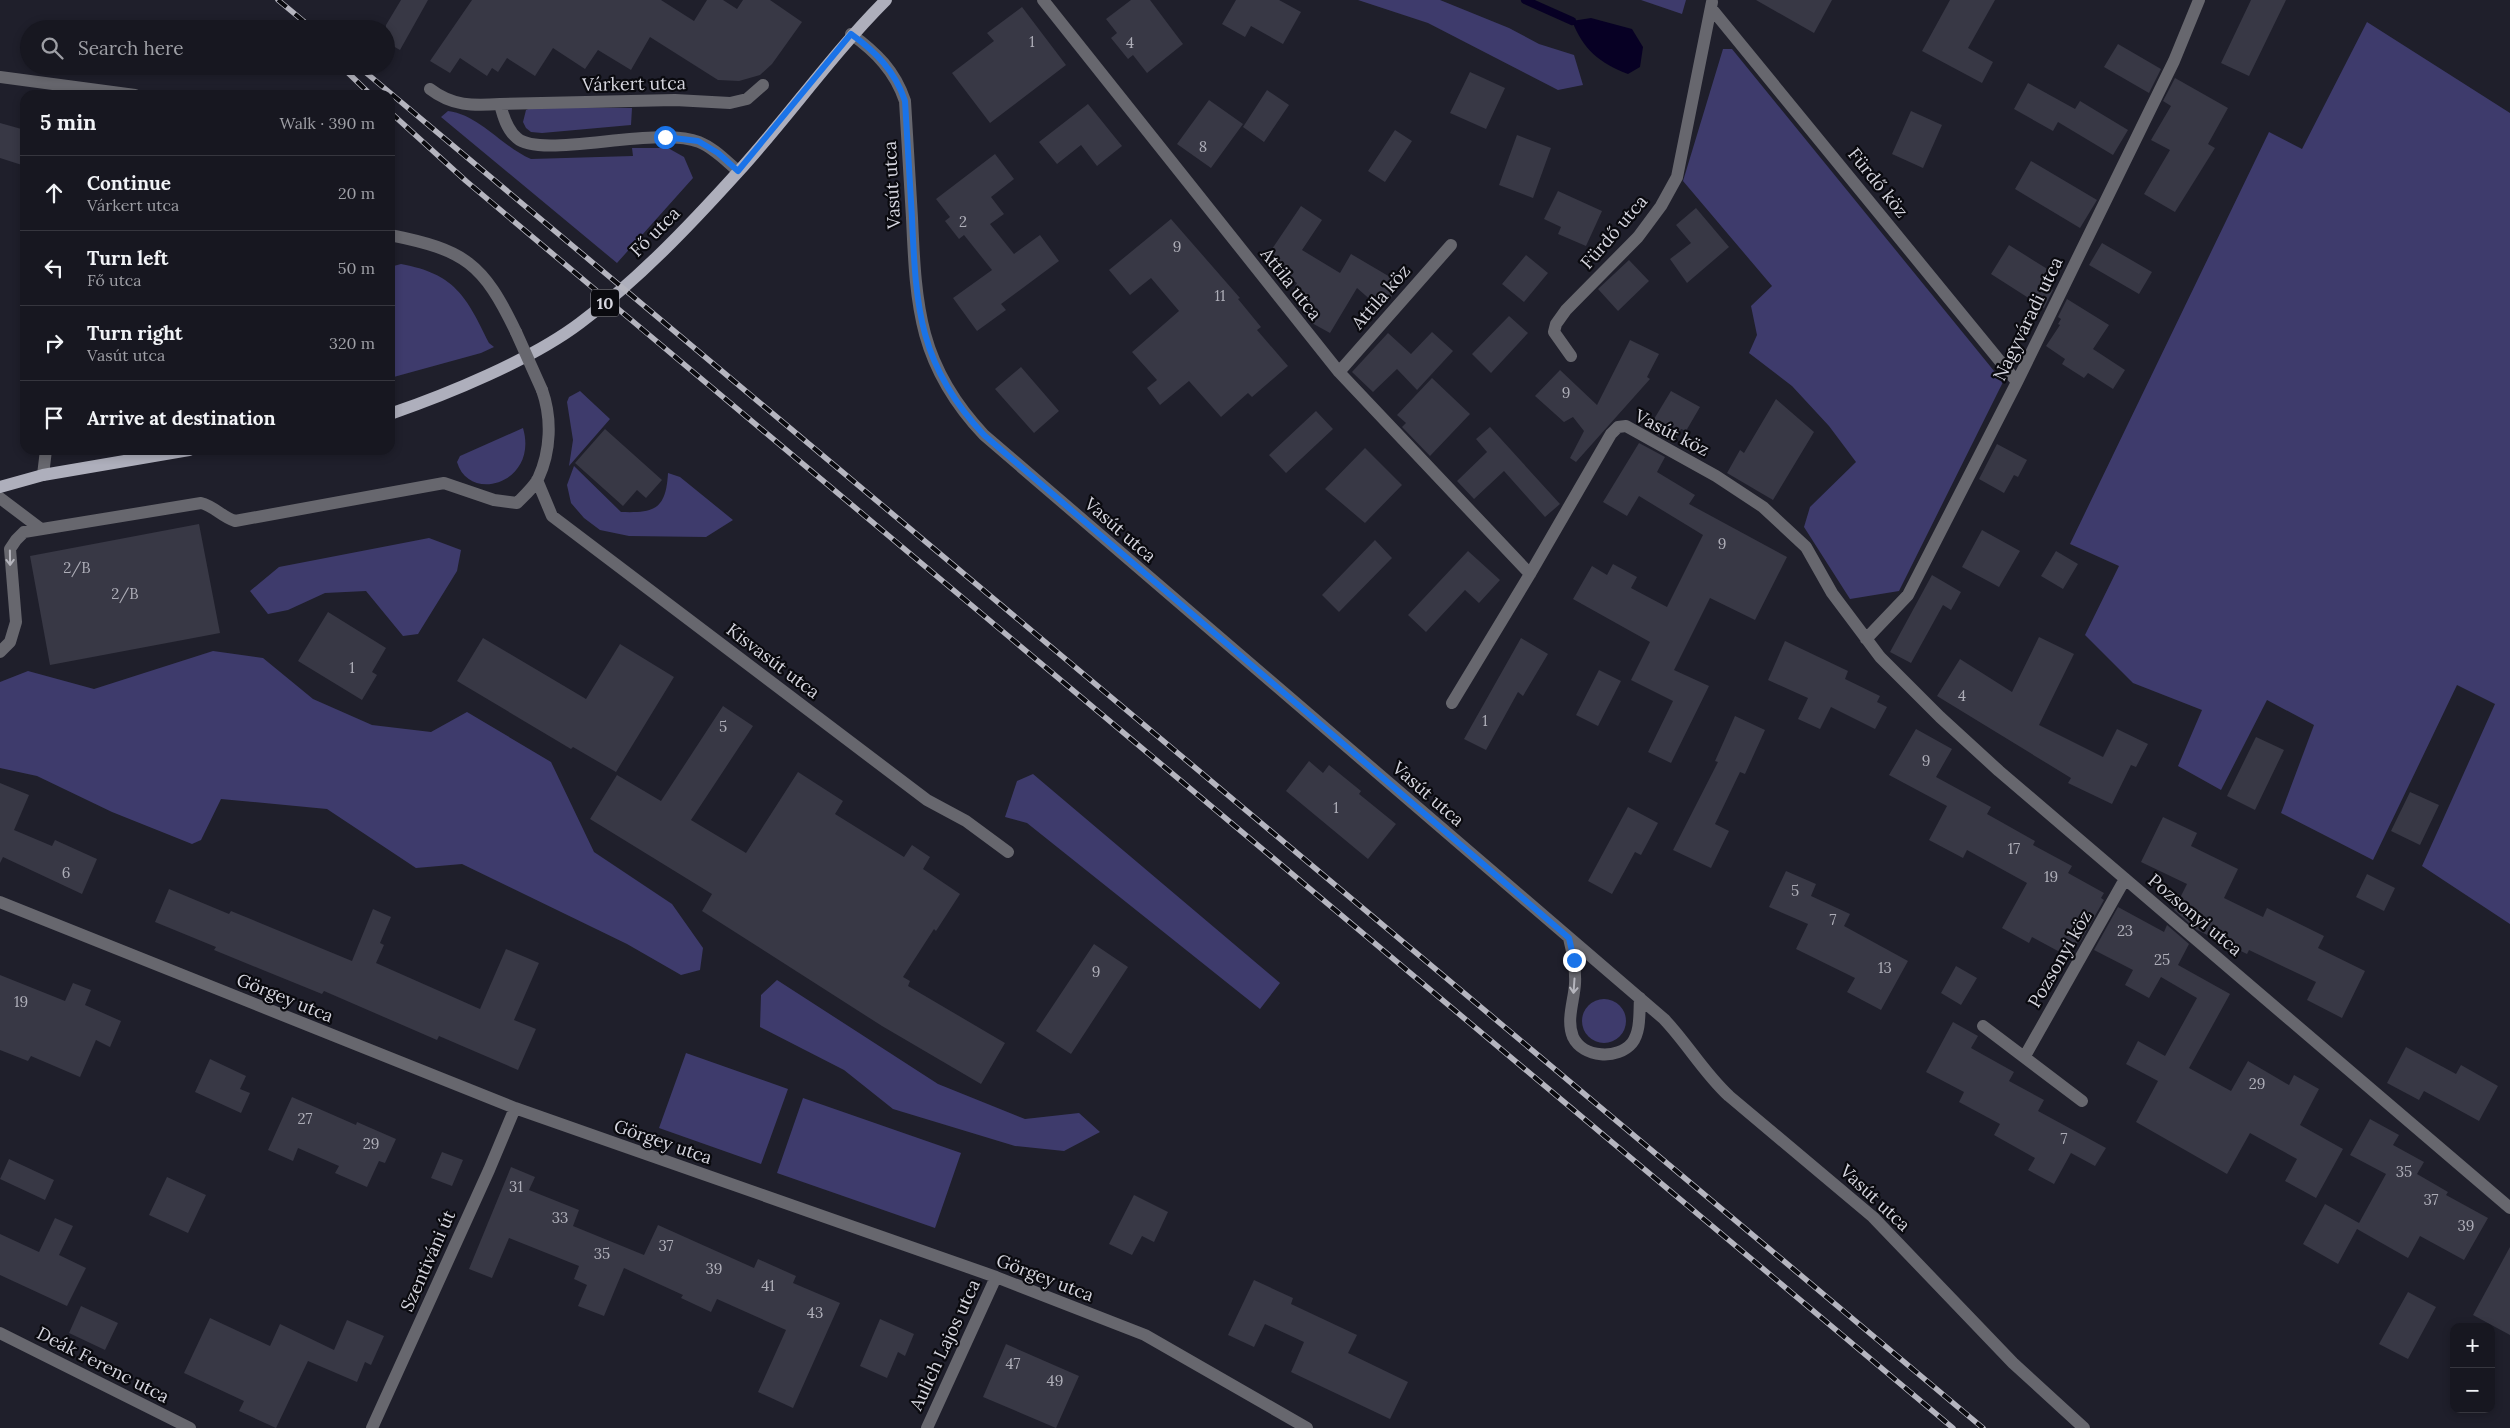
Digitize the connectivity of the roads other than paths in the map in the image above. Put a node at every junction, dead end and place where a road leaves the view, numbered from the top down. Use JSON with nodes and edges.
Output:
{"nodes":[{"id":1,"x":886,"y":0,"type":"edge"},
{"id":2,"x":1043,"y":0,"type":"edge"},
{"id":3,"x":2200,"y":0,"type":"edge"},
{"id":4,"x":1712,"y":4,"type":"edge"},
{"id":5,"x":851,"y":34,"type":"junction"},
{"id":6,"x":0,"y":77,"type":"edge"},
{"id":7,"x":763,"y":85,"type":"dead end"},
{"id":8,"x":430,"y":89,"type":"dead end"},
{"id":9,"x":98,"y":90,"type":"edge"},
{"id":10,"x":500,"y":104,"type":"junction"},
{"id":11,"x":738,"y":171,"type":"junction"},
{"id":12,"x":395,"y":236,"type":"edge"},
{"id":13,"x":1451,"y":245,"type":"dead end"},
{"id":14,"x":1571,"y":356,"type":"dead end"},
{"id":15,"x":1338,"y":372,"type":"junction"},
{"id":16,"x":2017,"y":382,"type":"junction"},
{"id":17,"x":395,"y":412,"type":"edge"},
{"id":18,"x":45,"y":455,"type":"edge"},
{"id":19,"x":159,"y":455,"type":"edge"},
{"id":20,"x":43,"y":474,"type":"junction"},
{"id":21,"x":537,"y":480,"type":"junction"},
{"id":22,"x":0,"y":487,"type":"edge"},
{"id":23,"x":0,"y":498,"type":"edge"},
{"id":24,"x":42,"y":529,"type":"junction"},
{"id":25,"x":1530,"y":574,"type":"junction"},
{"id":26,"x":1866,"y":640,"type":"junction"},
{"id":27,"x":0,"y":652,"type":"edge"},
{"id":28,"x":1452,"y":703,"type":"dead end"},
{"id":29,"x":1008,"y":852,"type":"dead end"},
{"id":30,"x":2125,"y":880,"type":"junction"},
{"id":31,"x":0,"y":902,"type":"edge"},
{"id":32,"x":1569,"y":938,"type":"junction"},
{"id":33,"x":1640,"y":998,"type":"junction"},
{"id":34,"x":1983,"y":1026,"type":"dead end"},
{"id":35,"x":2025,"y":1056,"type":"junction"},
{"id":36,"x":2082,"y":1101,"type":"dead end"},
{"id":37,"x":515,"y":1108,"type":"junction"},
{"id":38,"x":2510,"y":1208,"type":"edge"},
{"id":39,"x":996,"y":1277,"type":"junction"},
{"id":40,"x":0,"y":1333,"type":"edge"},
{"id":41,"x":190,"y":1428,"type":"edge"},
{"id":42,"x":372,"y":1428,"type":"edge"},
{"id":43,"x":926,"y":1428,"type":"edge"},
{"id":44,"x":1307,"y":1428,"type":"edge"},
{"id":45,"x":2084,"y":1428,"type":"edge"}],
"edges":[{"from":1,"to":5,"type":"main road","name":"Fő utca","number":"10"},
{"from":2,"to":15,"type":"street","name":"Attila utca"},
{"from":3,"to":16,"type":"street","name":"Nagyváradi utca"},
{"from":4,"to":14,"type":"street","name":"Fürdő utca"},
{"from":4,"to":16,"type":"street","name":"Fürdő köz"},
{"from":5,"to":11,"type":"main road","name":"Fő utca","number":"10"},
{"from":5,"to":32,"type":"street","name":"Vasút utca"},
{"from":6,"to":9,"type":"street"},
{"from":7,"to":10,"type":"street","name":"Várkert utca"},
{"from":8,"to":10,"type":"street","name":"Várkert utca"},
{"from":10,"to":11,"type":"street"},
{"from":11,"to":17,"type":"main road","name":"Fő utca","number":"10"},
{"from":12,"to":21,"type":"street","bridge":true},
{"from":13,"to":15,"type":"street","name":"Attila köz"},
{"from":15,"to":25,"type":"street","name":"Attila utca"},
{"from":16,"to":26,"type":"street","name":"Nagyváradi utca"},
{"from":18,"to":20,"type":"street"},
{"from":19,"to":20,"type":"main road"},
{"from":20,"to":22,"type":"main road"},
{"from":21,"to":24,"type":"street"},
{"from":21,"to":29,"type":"street","name":"Kisvasút utca"},
{"from":23,"to":24,"type":"street"},
{"from":24,"to":27,"type":"street","one_way":true},
{"from":25,"to":26,"type":"street","name":"Vasút köz"},
{"from":25,"to":28,"type":"street","name":"Vasút köz"},
{"from":26,"to":30,"type":"street","name":"Pozsonyi utca"},
{"from":30,"to":35,"type":"street","name":"Pozsonyi köz"},
{"from":30,"to":38,"type":"street","name":"Pozsonyi utca"},
{"from":31,"to":37,"type":"street","name":"Görgey utca"},
{"from":32,"to":33,"type":"street","name":"Vasút utca"},
{"from":32,"to":33,"type":"street","one_way":true},
{"from":33,"to":45,"type":"street","name":"Vasút utca"},
{"from":34,"to":35,"type":"street"},
{"from":35,"to":36,"type":"street"},
{"from":37,"to":39,"type":"street","name":"Görgey utca"},
{"from":37,"to":42,"type":"street","name":"Szentiváni út"},
{"from":39,"to":43,"type":"street","name":"Aulich Lajos utca"},
{"from":39,"to":44,"type":"street","name":"Görgey utca"},
{"from":40,"to":41,"type":"street","name":"Deák Ferenc utca"}]}
